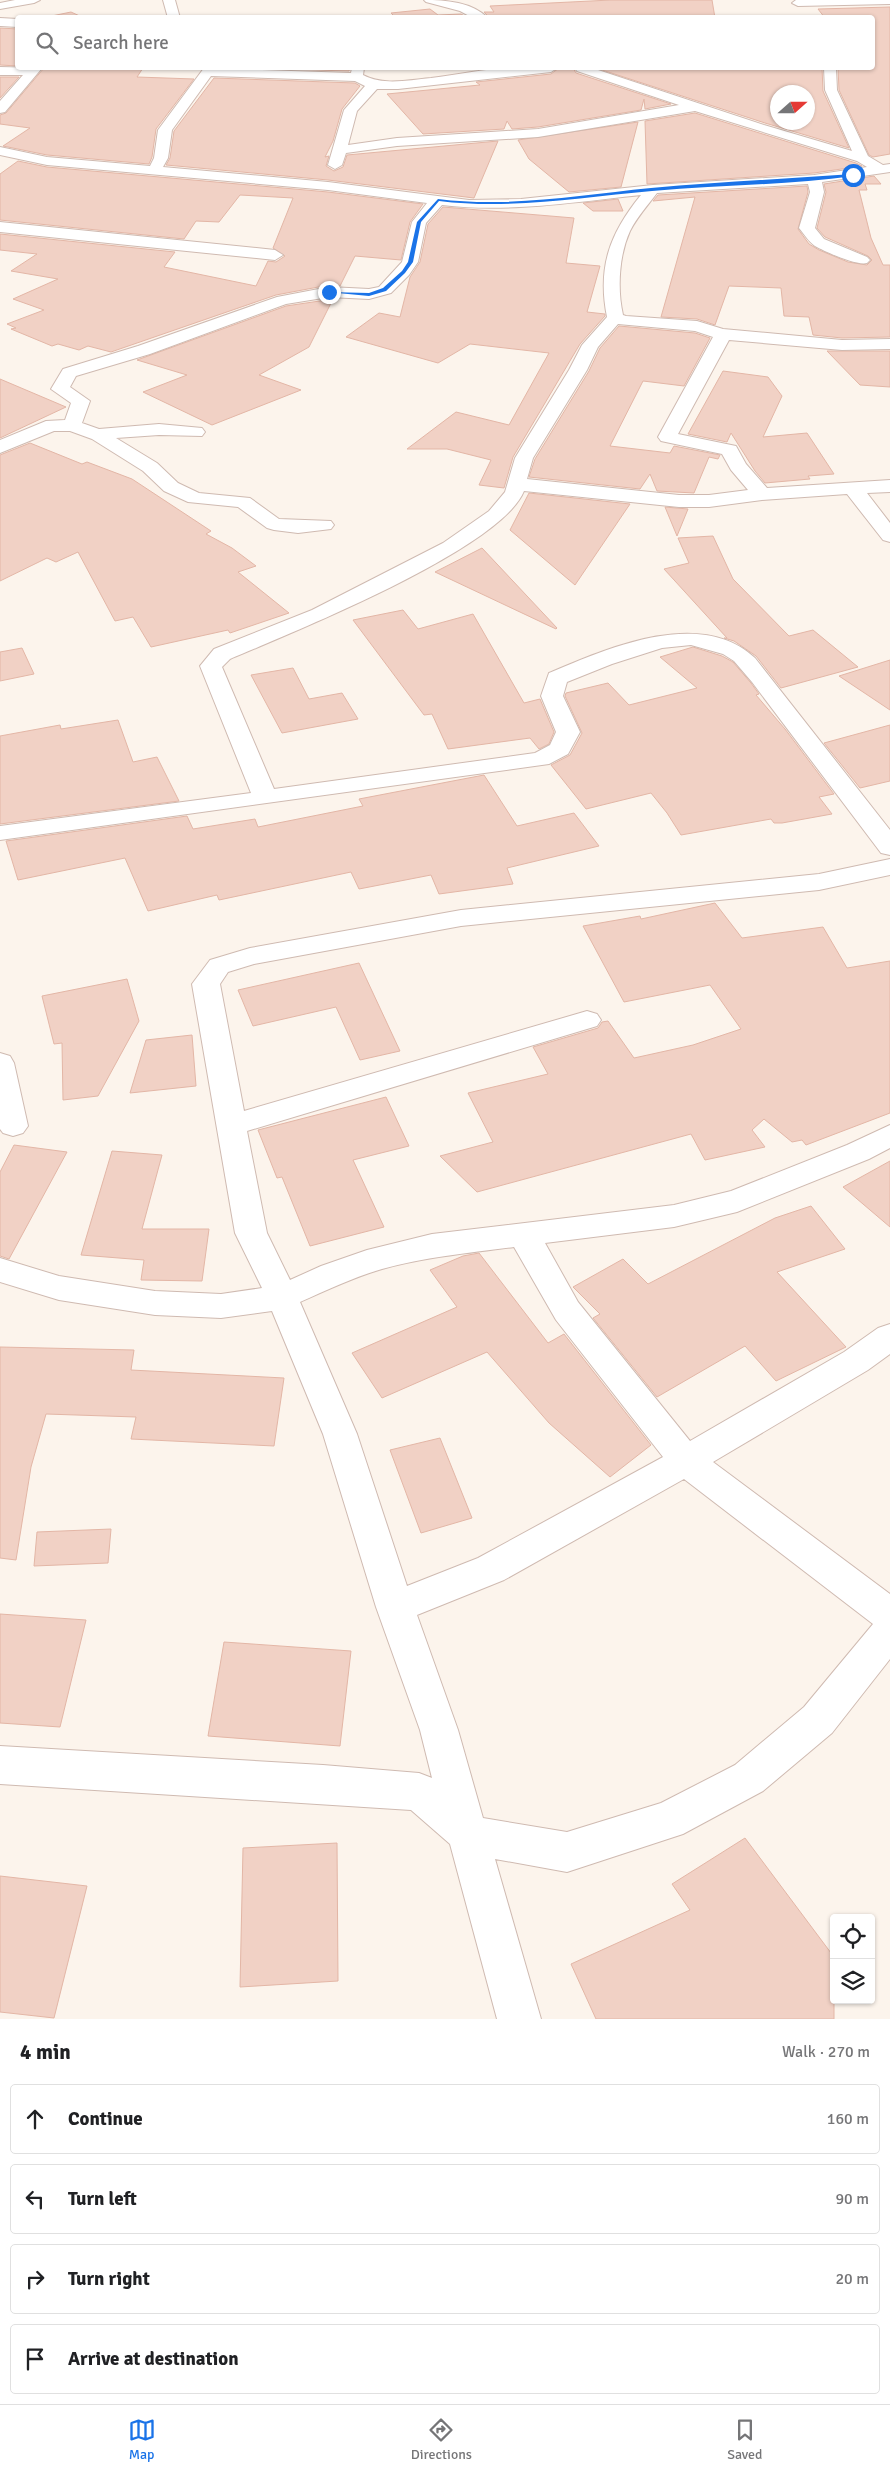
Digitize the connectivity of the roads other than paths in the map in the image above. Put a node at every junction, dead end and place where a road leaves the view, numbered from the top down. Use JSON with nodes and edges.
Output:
{"nodes":[{"id":1,"x":34,"y":0,"type":"edge"},
{"id":2,"x":168,"y":0,"type":"edge"},
{"id":3,"x":430,"y":0,"type":"edge"},
{"id":4,"x":890,"y":1,"type":"edge"},
{"id":5,"x":796,"y":2,"type":"edge"},
{"id":6,"x":0,"y":6,"type":"edge"},
{"id":7,"x":173,"y":15,"type":"edge"},
{"id":8,"x":477,"y":15,"type":"edge"},
{"id":9,"x":803,"y":15,"type":"edge"},
{"id":10,"x":0,"y":22,"type":"edge"},
{"id":11,"x":15,"y":23,"type":"edge"},
{"id":12,"x":34,"y":70,"type":"edge"},
{"id":13,"x":208,"y":70,"type":"edge"},
{"id":14,"x":533,"y":70,"type":"edge"},
{"id":15,"x":588,"y":70,"type":"edge"},
{"id":16,"x":830,"y":70,"type":"edge"},
{"id":17,"x":0,"y":71,"type":"edge"},
{"id":18,"x":358,"y":72,"type":"edge"},
{"id":19,"x":373,"y":85,"type":"junction"},
{"id":20,"x":699,"y":106,"type":"junction"},
{"id":21,"x":0,"y":109,"type":"edge"},
{"id":22,"x":340,"y":150,"type":"junction"},
{"id":23,"x":0,"y":151,"type":"edge"},
{"id":24,"x":862,"y":158,"type":"junction"},
{"id":25,"x":886,"y":169,"type":"edge"},
{"id":26,"x":154,"y":172,"type":"junction"},
{"id":27,"x":814,"y":179,"type":"junction"},
{"id":28,"x":328,"y":186,"type":"junction"},
{"id":29,"x":653,"y":190,"type":"junction"},
{"id":30,"x":438,"y":200,"type":"junction"},
{"id":31,"x":0,"y":227,"type":"edge"},
{"id":32,"x":275,"y":255,"type":"dead end"},
{"id":33,"x":862,"y":260,"type":"dead end"},
{"id":34,"x":615,"y":318,"type":"junction"},
{"id":35,"x":721,"y":334,"type":"junction"},
{"id":36,"x":890,"y":344,"type":"edge"},
{"id":37,"x":72,"y":426,"type":"junction"},
{"id":38,"x":196,"y":432,"type":"dead end"},
{"id":39,"x":98,"y":435,"type":"junction"},
{"id":40,"x":0,"y":447,"type":"edge"},
{"id":41,"x":516,"y":484,"type":"junction"},
{"id":42,"x":890,"y":486,"type":"edge"},
{"id":43,"x":854,"y":490,"type":"junction"},
{"id":44,"x":762,"y":494,"type":"junction"},
{"id":45,"x":324,"y":525,"type":"dead end"},
{"id":46,"x":890,"y":536,"type":"edge"},
{"id":47,"x":265,"y":797,"type":"junction"},
{"id":48,"x":0,"y":833,"type":"edge"},
{"id":49,"x":890,"y":848,"type":"edge"},
{"id":50,"x":890,"y":867,"type":"edge"},
{"id":51,"x":587,"y":1020,"type":"dead end"},
{"id":52,"x":0,"y":1063,"type":"edge"},
{"id":53,"x":231,"y":1125,"type":"junction"},
{"id":54,"x":13,"y":1126,"type":"dead end"},
{"id":55,"x":890,"y":1135,"type":"edge"},
{"id":56,"x":522,"y":1234,"type":"junction"},
{"id":57,"x":0,"y":1270,"type":"edge"},
{"id":58,"x":282,"y":1297,"type":"junction"},
{"id":59,"x":890,"y":1337,"type":"edge"},
{"id":60,"x":686,"y":1461,"type":"junction"},
{"id":61,"x":395,"y":1607,"type":"junction"},
{"id":62,"x":890,"y":1615,"type":"edge"},
{"id":63,"x":890,"y":1632,"type":"edge"},
{"id":64,"x":0,"y":1765,"type":"edge"},
{"id":65,"x":470,"y":1836,"type":"junction"},
{"id":66,"x":519,"y":2019,"type":"edge"}],
"edges":[{"from":1,"to":6,"type":"street"},
{"from":2,"to":7,"type":"street"},
{"from":3,"to":8,"type":"street"},
{"from":4,"to":5,"type":"street"},
{"from":5,"to":9,"type":"street"},
{"from":10,"to":11,"type":"street"},
{"from":12,"to":17,"type":"street"},
{"from":12,"to":21,"type":"street"},
{"from":13,"to":18,"type":"street"},
{"from":13,"to":26,"type":"street"},
{"from":14,"to":19,"type":"street"},
{"from":15,"to":20,"type":"street"},
{"from":16,"to":24,"type":"street"},
{"from":18,"to":19,"type":"street"},
{"from":19,"to":22,"type":"street"},
{"from":20,"to":22,"type":"street"},
{"from":20,"to":24,"type":"street"},
{"from":22,"to":28,"type":"street"},
{"from":23,"to":26,"type":"street"},
{"from":24,"to":25,"type":"street"},
{"from":25,"to":27,"type":"street"},
{"from":26,"to":28,"type":"street"},
{"from":27,"to":29,"type":"street"},
{"from":27,"to":33,"type":"street"},
{"from":28,"to":30,"type":"street"},
{"from":29,"to":30,"type":"street"},
{"from":29,"to":34,"type":"street"},
{"from":30,"to":37,"type":"street"},
{"from":31,"to":32,"type":"street"},
{"from":34,"to":35,"type":"street"},
{"from":34,"to":41,"type":"street"},
{"from":35,"to":36,"type":"street"},
{"from":35,"to":44,"type":"street"},
{"from":37,"to":39,"type":"street"},
{"from":37,"to":40,"type":"street"},
{"from":38,"to":39,"type":"street"},
{"from":39,"to":45,"type":"street"},
{"from":41,"to":44,"type":"street"},
{"from":41,"to":47,"type":"street"},
{"from":42,"to":43,"type":"street"},
{"from":43,"to":44,"type":"street"},
{"from":43,"to":46,"type":"street"},
{"from":47,"to":48,"type":"street"},
{"from":47,"to":49,"type":"street"},
{"from":50,"to":53,"type":"street"},
{"from":51,"to":53,"type":"street"},
{"from":52,"to":54,"type":"street"},
{"from":53,"to":58,"type":"street"},
{"from":55,"to":56,"type":"street"},
{"from":56,"to":58,"type":"street"},
{"from":56,"to":60,"type":"street"},
{"from":57,"to":58,"type":"street"},
{"from":58,"to":61,"type":"street"},
{"from":59,"to":60,"type":"street"},
{"from":60,"to":61,"type":"street"},
{"from":60,"to":62,"type":"street"},
{"from":61,"to":65,"type":"street"},
{"from":63,"to":65,"type":"street"},
{"from":64,"to":65,"type":"street"},
{"from":65,"to":66,"type":"street"}]}
